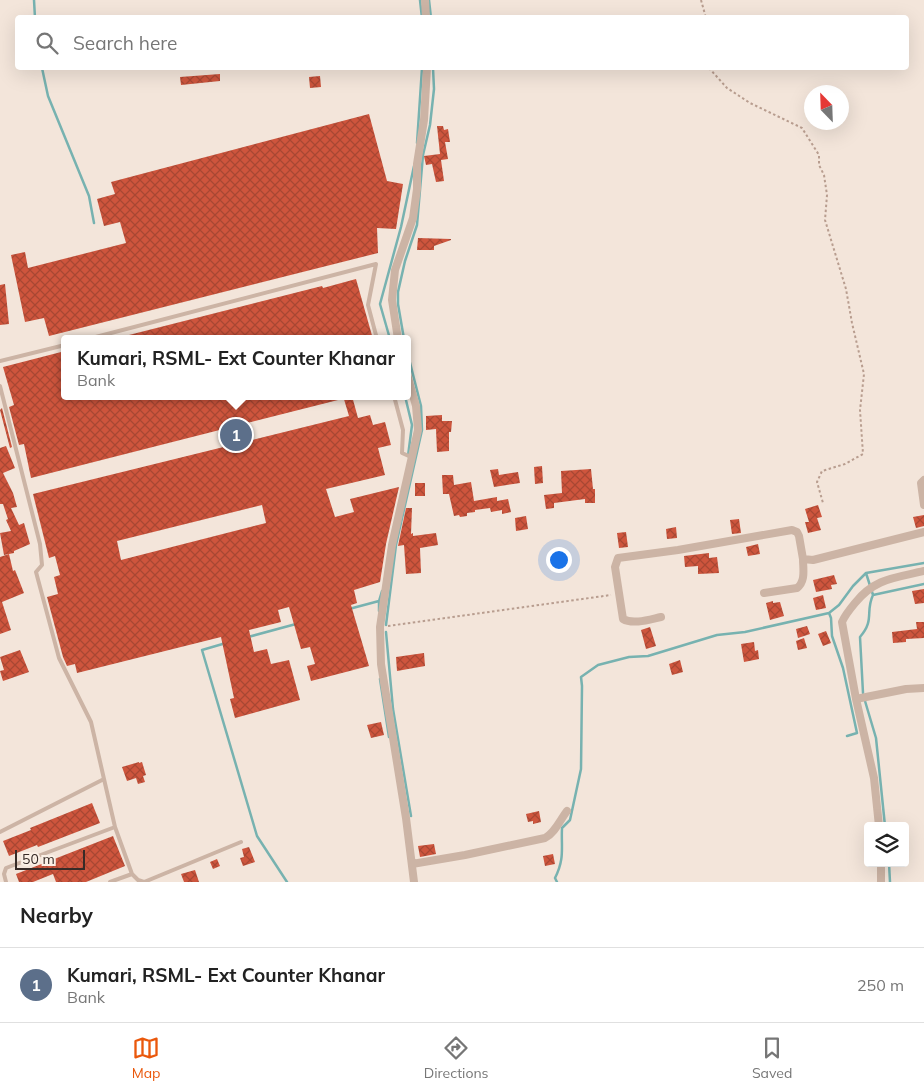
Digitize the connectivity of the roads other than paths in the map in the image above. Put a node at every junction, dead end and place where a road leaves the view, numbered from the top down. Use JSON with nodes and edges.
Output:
{"nodes":[{"id":1,"x":425,"y":0,"type":"edge"},
{"id":2,"x":426,"y":15,"type":"edge"},
{"id":3,"x":427,"y":70,"type":"edge"},
{"id":4,"x":103,"y":335,"type":"edge"},
{"id":5,"x":376,"y":335,"type":"edge"},
{"id":6,"x":397,"y":335,"type":"edge"},
{"id":7,"x":61,"y":346,"type":"edge"},
{"id":8,"x":0,"y":362,"type":"edge"},
{"id":9,"x":0,"y":386,"type":"edge"},
{"id":10,"x":411,"y":388,"type":"edge"},
{"id":11,"x":395,"y":400,"type":"edge"},
{"id":12,"x":411,"y":457,"type":"junction"},
{"id":13,"x":924,"y":480,"type":"edge"},
{"id":14,"x":924,"y":505,"type":"edge"},
{"id":15,"x":924,"y":532,"type":"edge"},
{"id":16,"x":803,"y":559,"type":"junction"},
{"id":17,"x":924,"y":571,"type":"edge"},
{"id":18,"x":764,"y":593,"type":"dead end"},
{"id":19,"x":662,"y":617,"type":"dead end"},
{"id":20,"x":924,"y":688,"type":"edge"},
{"id":21,"x":856,"y":699,"type":"junction"},
{"id":22,"x":104,"y":779,"type":"junction"},
{"id":23,"x":567,"y":811,"type":"dead end"},
{"id":24,"x":879,"y":822,"type":"edge"},
{"id":25,"x":115,"y":826,"type":"junction"},
{"id":26,"x":0,"y":832,"type":"edge"},
{"id":27,"x":241,"y":842,"type":"dead end"},
{"id":28,"x":412,"y":864,"type":"junction"},
{"id":29,"x":880,"y":867,"type":"edge"},
{"id":30,"x":132,"y":874,"type":"junction"},
{"id":31,"x":6,"y":882,"type":"edge"},
{"id":32,"x":110,"y":882,"type":"edge"},
{"id":33,"x":414,"y":882,"type":"edge"},
{"id":34,"x":881,"y":882,"type":"edge"}],
"edges":[{"from":1,"to":2,"type":"street"},
{"from":3,"to":6,"type":"street"},
{"from":4,"to":5,"type":"lane"},
{"from":7,"to":8,"type":"lane"},
{"from":9,"to":22,"type":"lane"},
{"from":10,"to":12,"type":"street"},
{"from":11,"to":12,"type":"lane"},
{"from":12,"to":28,"type":"street"},
{"from":13,"to":14,"type":"street"},
{"from":15,"to":16,"type":"street"},
{"from":16,"to":18,"type":"street"},
{"from":16,"to":19,"type":"street"},
{"from":17,"to":21,"type":"street"},
{"from":20,"to":21,"type":"street"},
{"from":21,"to":24,"type":"street"},
{"from":22,"to":25,"type":"lane"},
{"from":22,"to":26,"type":"lane"},
{"from":23,"to":28,"type":"street"},
{"from":25,"to":30,"type":"lane"},
{"from":25,"to":31,"type":"lane"},
{"from":27,"to":30,"type":"lane"},
{"from":28,"to":33,"type":"street"},
{"from":29,"to":34,"type":"street"},
{"from":30,"to":32,"type":"lane"}]}
